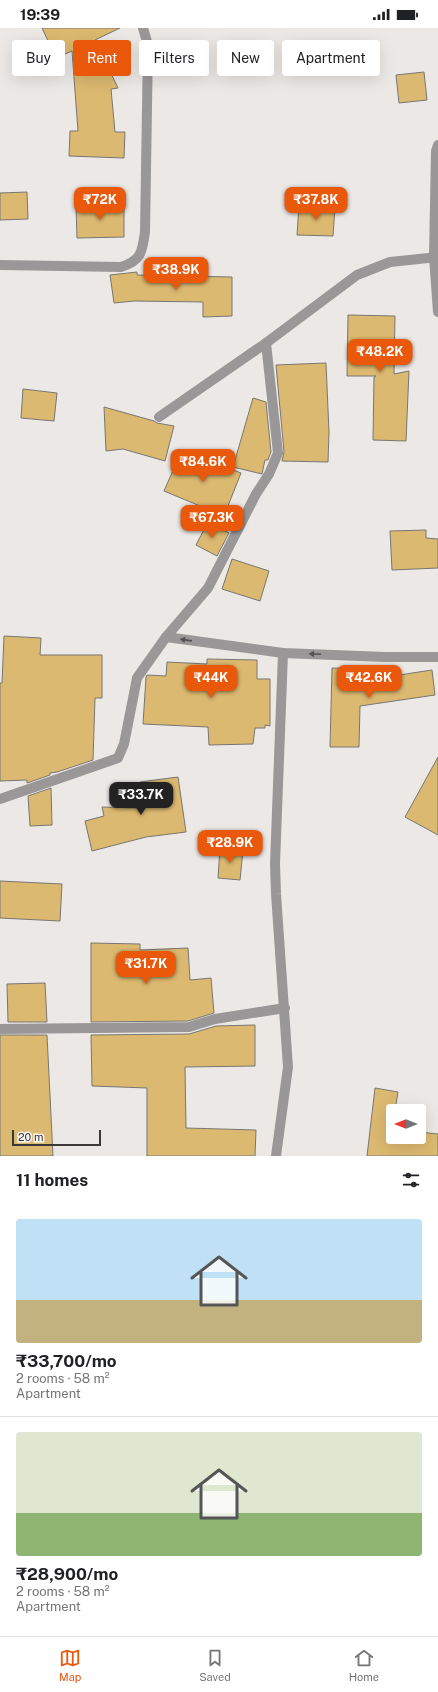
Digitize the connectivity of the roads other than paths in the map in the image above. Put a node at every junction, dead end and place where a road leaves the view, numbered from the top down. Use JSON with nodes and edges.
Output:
{"nodes":[{"id":1,"x":143,"y":28,"type":"edge"},
{"id":2,"x":438,"y":145,"type":"edge"},
{"id":3,"x":436,"y":257,"type":"edge"},
{"id":4,"x":0,"y":265,"type":"edge"},
{"id":5,"x":438,"y":312,"type":"edge"},
{"id":6,"x":266,"y":343,"type":"junction"},
{"id":7,"x":160,"y":417,"type":"dead end"},
{"id":8,"x":166,"y":637,"type":"junction"},
{"id":9,"x":283,"y":653,"type":"junction"},
{"id":10,"x":438,"y":656,"type":"edge"},
{"id":11,"x":0,"y":799,"type":"edge"},
{"id":12,"x":285,"y":1008,"type":"junction"},
{"id":13,"x":0,"y":1029,"type":"edge"},
{"id":14,"x":276,"y":1156,"type":"edge"}],
"edges":[{"from":1,"to":4,"type":"street"},
{"from":2,"to":3,"type":"street"},
{"from":3,"to":5,"type":"street"},
{"from":3,"to":6,"type":"street"},
{"from":6,"to":7,"type":"street"},
{"from":6,"to":8,"type":"street"},
{"from":9,"to":8,"type":"street","one_way":true},
{"from":8,"to":11,"type":"street"},
{"from":10,"to":9,"type":"street","one_way":true},
{"from":9,"to":12,"type":"street"},
{"from":12,"to":13,"type":"street"},
{"from":12,"to":14,"type":"street"}]}
